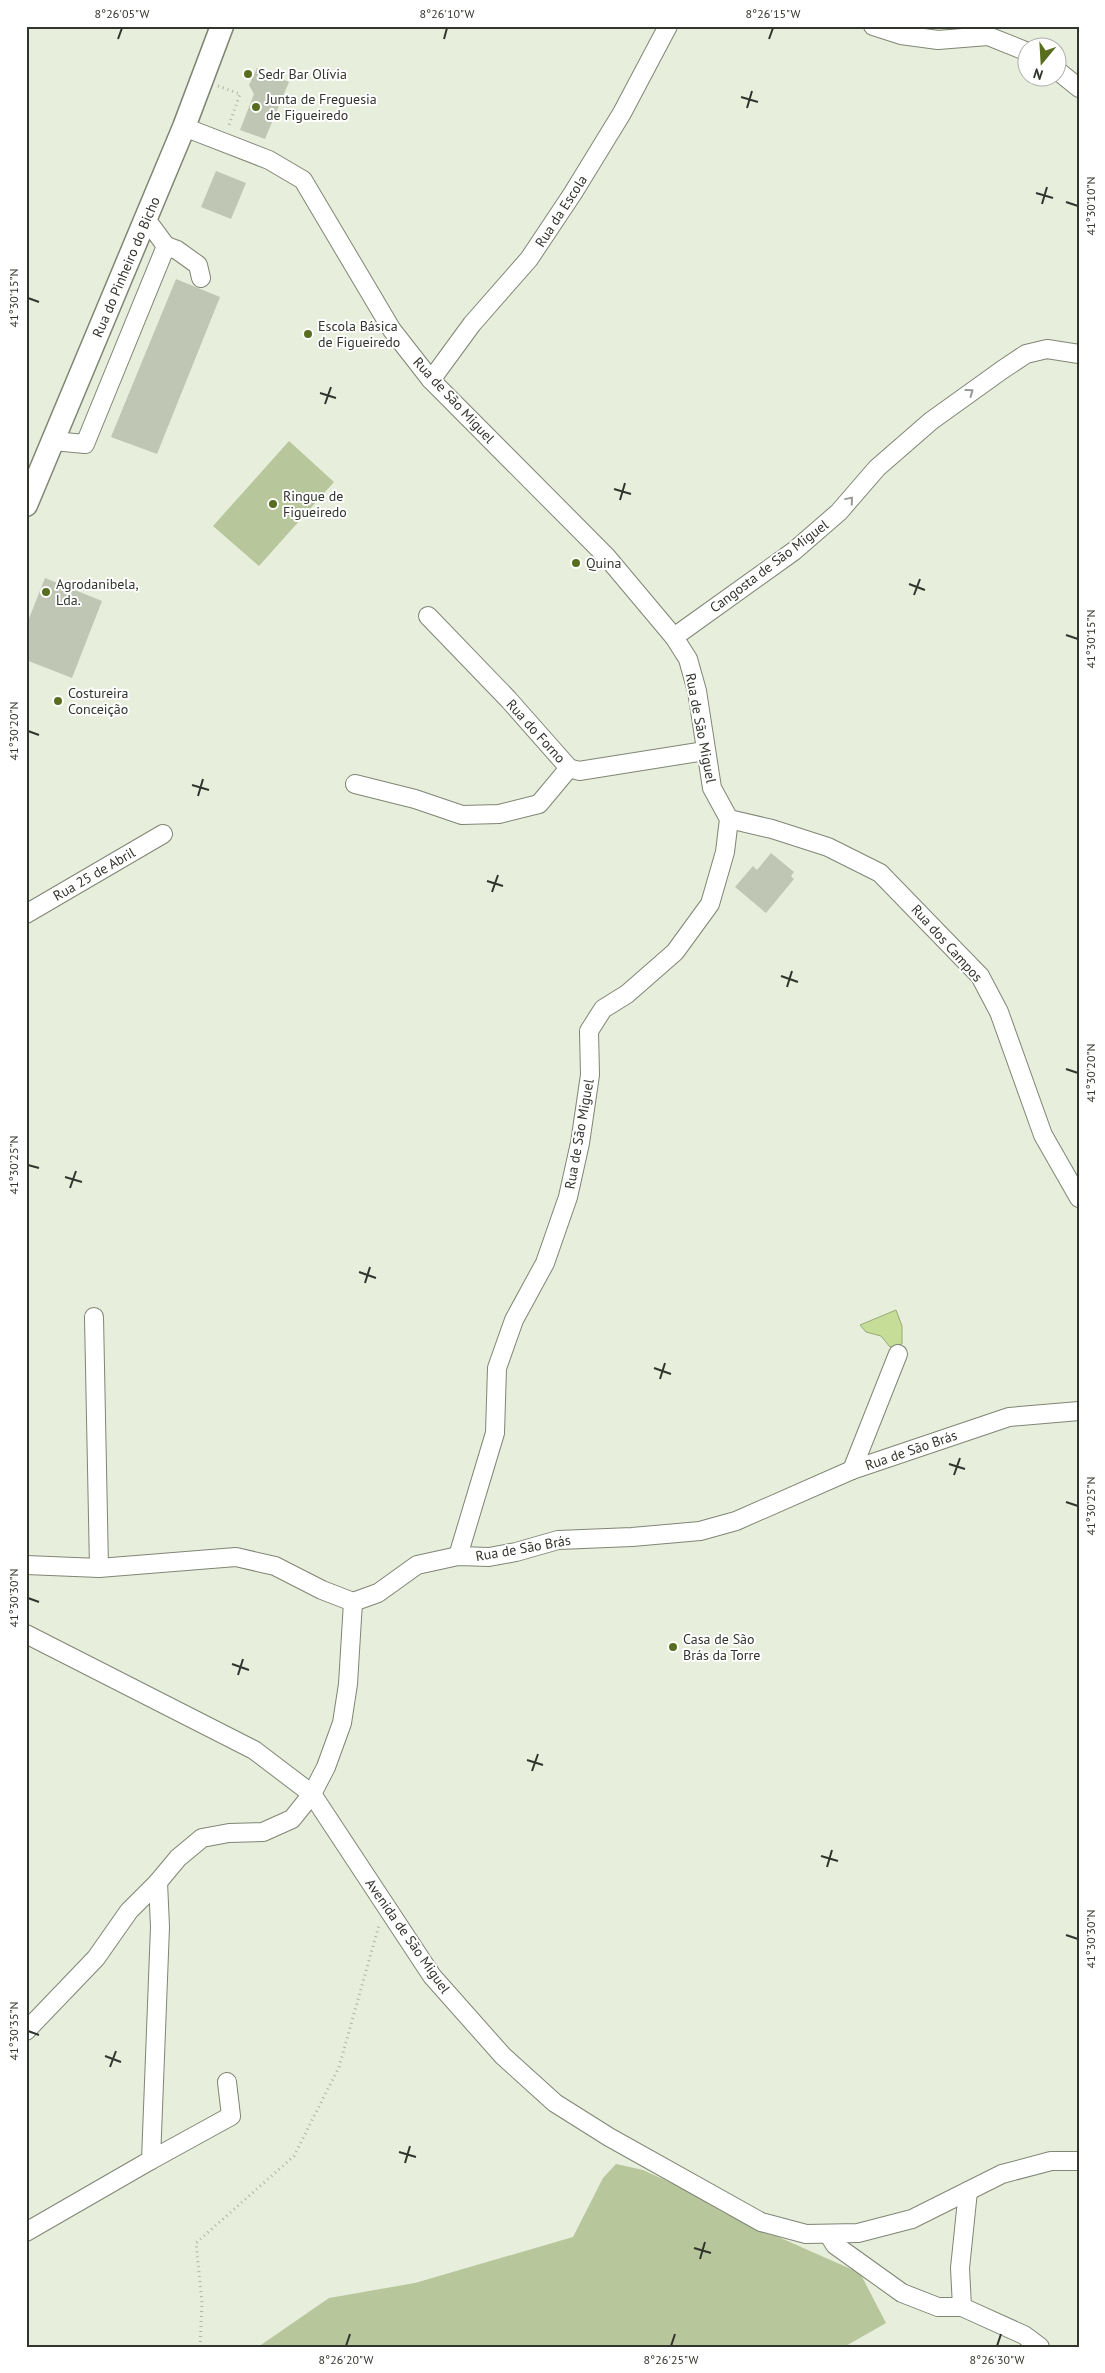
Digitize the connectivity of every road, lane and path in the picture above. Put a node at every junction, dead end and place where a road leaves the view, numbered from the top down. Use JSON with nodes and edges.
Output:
{"nodes":[{"id":1,"x":222,"y":26,"type":"edge"},
{"id":2,"x":668,"y":26,"type":"edge"},
{"id":3,"x":873,"y":26,"type":"edge"},
{"id":4,"x":992,"y":31,"type":"edge"},
{"id":5,"x":1018,"y":46,"type":"edge"},
{"id":6,"x":202,"y":79,"type":"junction"},
{"id":7,"x":1068,"y":80,"type":"edge"},
{"id":8,"x":1079,"y":88,"type":"edge"},
{"id":9,"x":184,"y":127,"type":"junction"},
{"id":10,"x":224,"y":142,"type":"junction"},
{"id":11,"x":146,"y":219,"type":"junction"},
{"id":12,"x":166,"y":246,"type":"junction"},
{"id":13,"x":201,"y":278,"type":"dead end"},
{"id":14,"x":1079,"y":354,"type":"edge"},
{"id":15,"x":431,"y":380,"type":"junction"},
{"id":16,"x":53,"y":441,"type":"junction"},
{"id":17,"x":26,"y":506,"type":"edge"},
{"id":18,"x":428,"y":616,"type":"dead end"},
{"id":19,"x":674,"y":637,"type":"junction"},
{"id":20,"x":705,"y":751,"type":"junction"},
{"id":21,"x":569,"y":768,"type":"junction"},
{"id":22,"x":355,"y":784,"type":"dead end"},
{"id":23,"x":728,"y":819,"type":"junction"},
{"id":24,"x":162,"y":834,"type":"dead end"},
{"id":25,"x":26,"y":914,"type":"edge"},
{"id":26,"x":1079,"y":1198,"type":"edge"},
{"id":27,"x":94,"y":1317,"type":"dead end"},
{"id":28,"x":898,"y":1354,"type":"dead end"},
{"id":29,"x":1079,"y":1411,"type":"edge"},
{"id":30,"x":852,"y":1470,"type":"junction"},
{"id":31,"x":458,"y":1556,"type":"junction"},
{"id":32,"x":26,"y":1565,"type":"edge"},
{"id":33,"x":99,"y":1568,"type":"junction"},
{"id":34,"x":353,"y":1602,"type":"junction"},
{"id":35,"x":26,"y":1634,"type":"edge"},
{"id":36,"x":312,"y":1794,"type":"junction"},
{"id":37,"x":158,"y":1882,"type":"junction"},
{"id":38,"x":384,"y":1906,"type":"junction"},
{"id":39,"x":26,"y":2031,"type":"edge"},
{"id":40,"x":227,"y":2082,"type":"dead end"},
{"id":41,"x":150,"y":2160,"type":"junction"},
{"id":42,"x":1079,"y":2161,"type":"edge"},
{"id":43,"x":968,"y":2191,"type":"junction"},
{"id":44,"x":26,"y":2232,"type":"edge"},
{"id":45,"x":828,"y":2234,"type":"junction"},
{"id":46,"x":962,"y":2307,"type":"junction"},
{"id":47,"x":200,"y":2347,"type":"edge"},
{"id":48,"x":1040,"y":2347,"type":"edge"}],
"edges":[{"from":1,"to":6,"type":"main road","name":"Rua do Pinheiro do Bicho"},
{"from":2,"to":15,"type":"street","name":"Rua da Escola"},
{"from":3,"to":4,"type":"street"},
{"from":4,"to":5,"type":"street"},
{"from":6,"to":9,"type":"main road","name":"Rua do Pinheiro do Bicho"},
{"from":6,"to":10,"type":"path"},
{"from":7,"to":8,"type":"street"},
{"from":9,"to":10,"type":"street","name":"Rua de São Miguel"},
{"from":9,"to":11,"type":"main road","name":"Rua do Pinheiro do Bicho"},
{"from":10,"to":15,"type":"street","name":"Rua de São Miguel"},
{"from":11,"to":12,"type":"street"},
{"from":11,"to":16,"type":"main road","name":"Rua do Pinheiro do Bicho"},
{"from":12,"to":13,"type":"street"},
{"from":12,"to":16,"type":"street"},
{"from":19,"to":14,"type":"street","name":"Cangosta de São Miguel","one_way":true},
{"from":15,"to":19,"type":"street","name":"Rua de São Miguel"},
{"from":16,"to":17,"type":"main road","name":"Rua do Pinheiro do Bicho"},
{"from":18,"to":21,"type":"street","name":"Rua do Forno"},
{"from":19,"to":20,"type":"street","name":"Rua de São Miguel"},
{"from":20,"to":21,"type":"street","name":"Rua do Forno"},
{"from":20,"to":23,"type":"street","name":"Rua de São Miguel"},
{"from":21,"to":22,"type":"street"},
{"from":23,"to":26,"type":"street","name":"Rua dos Campos"},
{"from":23,"to":31,"type":"street","name":"Rua de São Miguel"},
{"from":24,"to":25,"type":"street","name":"Rua 25 de Abril"},
{"from":27,"to":33,"type":"street"},
{"from":28,"to":30,"type":"street"},
{"from":29,"to":30,"type":"street","name":"Rua de São Brás"},
{"from":30,"to":31,"type":"street","name":"Rua de São Brás"},
{"from":31,"to":34,"type":"street","name":"Rua de São Brás"},
{"from":32,"to":33,"type":"street"},
{"from":33,"to":34,"type":"street"},
{"from":34,"to":36,"type":"street"},
{"from":35,"to":36,"type":"street","name":"Avenida de São Miguel"},
{"from":36,"to":37,"type":"street"},
{"from":36,"to":38,"type":"street","name":"Avenida de São Miguel"},
{"from":37,"to":39,"type":"street"},
{"from":37,"to":41,"type":"street"},
{"from":38,"to":45,"type":"street","name":"Avenida de São Miguel"},
{"from":38,"to":47,"type":"path"},
{"from":40,"to":41,"type":"street"},
{"from":41,"to":44,"type":"street"},
{"from":42,"to":43,"type":"street","name":"Avenida de São Miguel"},
{"from":43,"to":45,"type":"street","name":"Avenida de São Miguel"},
{"from":43,"to":46,"type":"street"},
{"from":45,"to":46,"type":"street"},
{"from":46,"to":48,"type":"street"}]}
